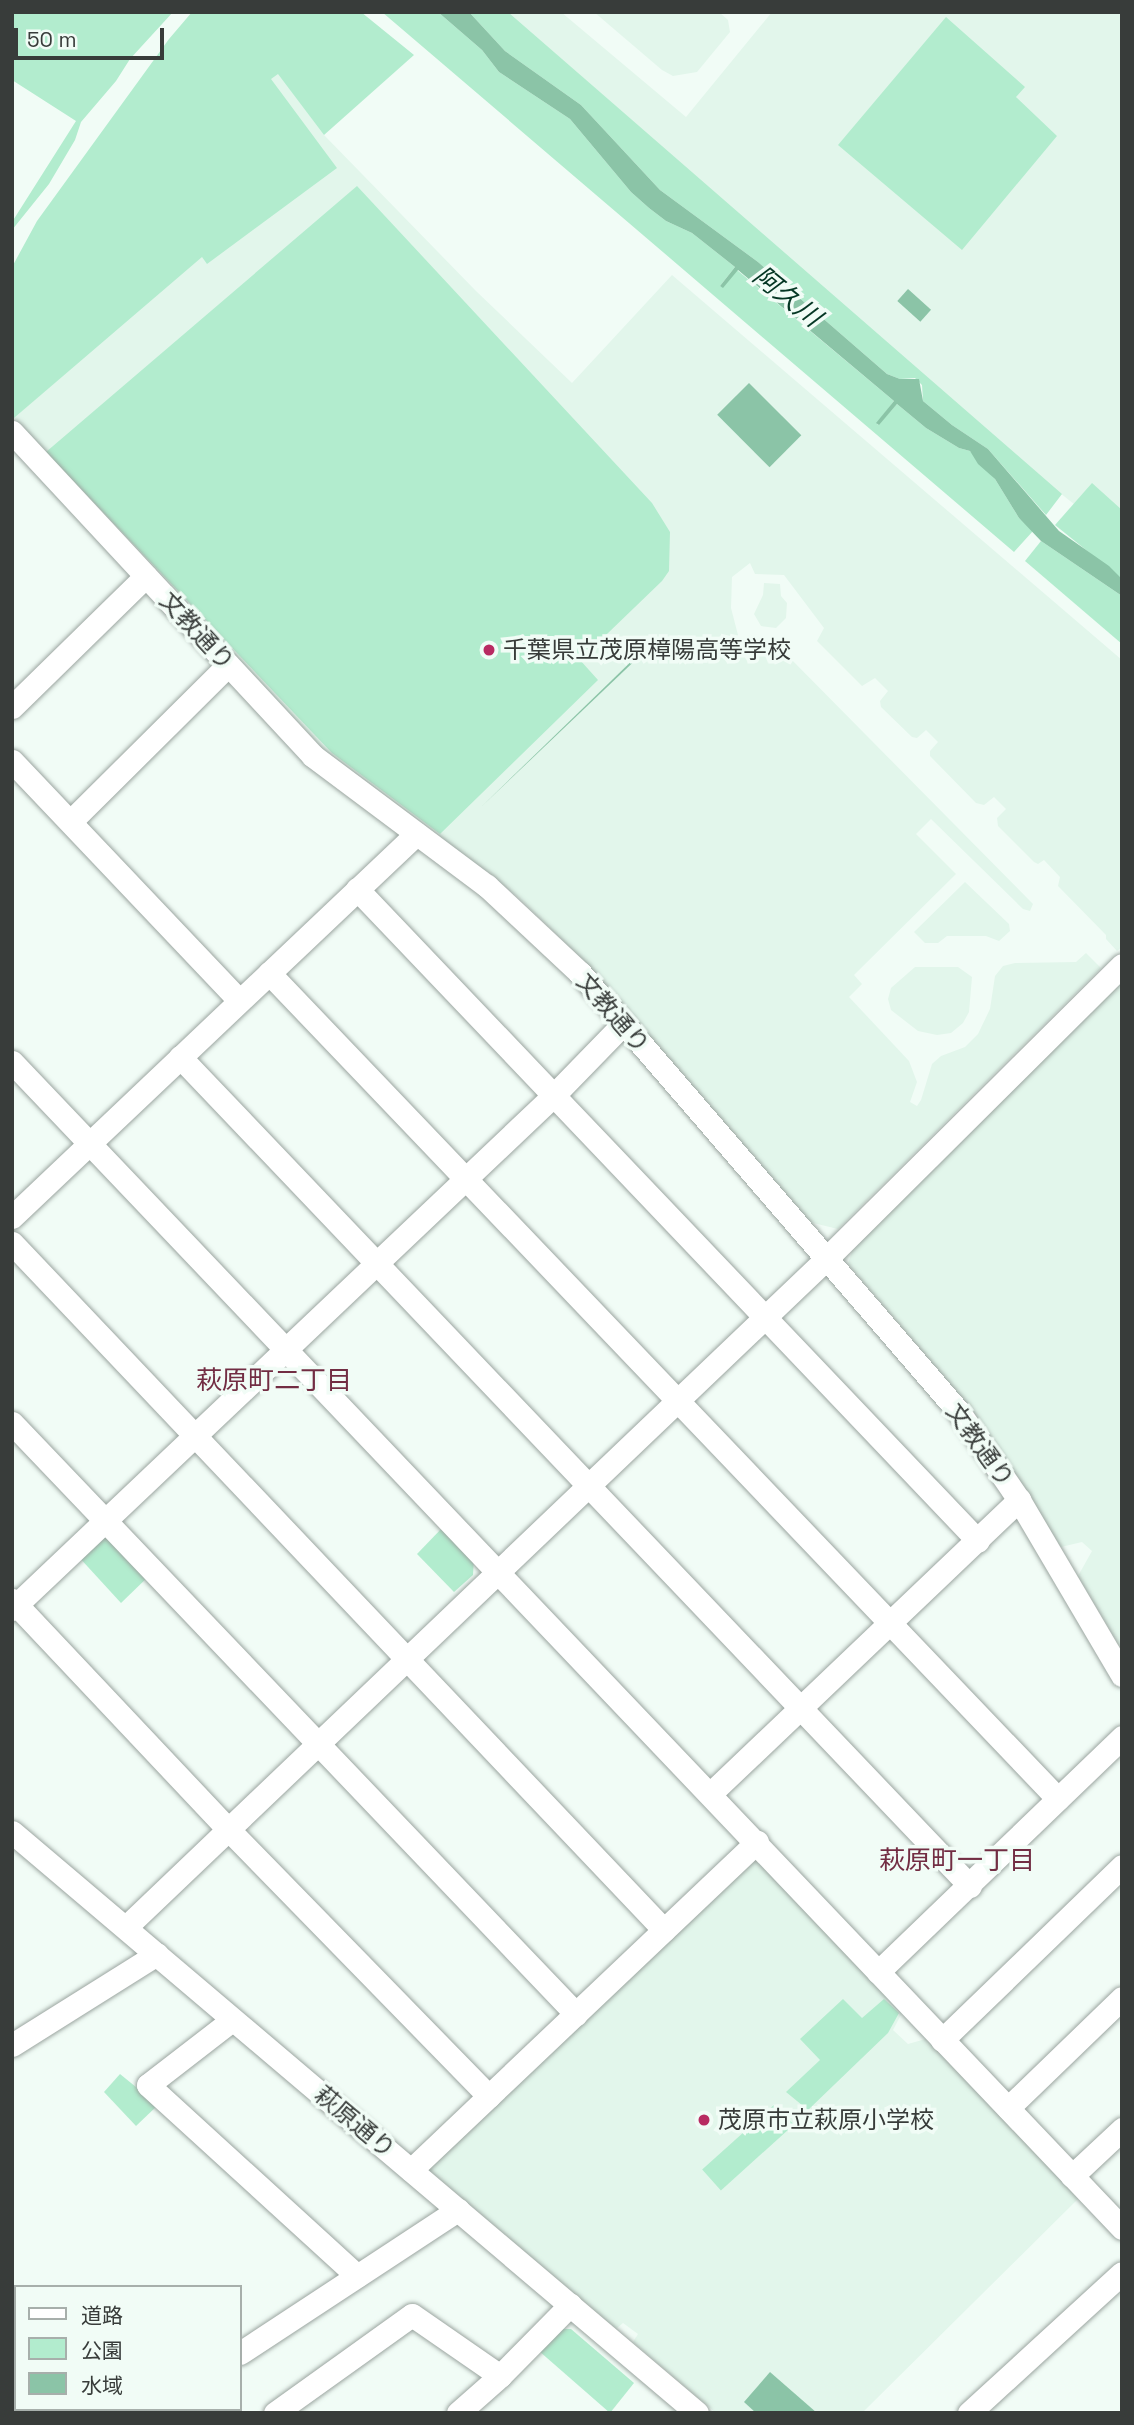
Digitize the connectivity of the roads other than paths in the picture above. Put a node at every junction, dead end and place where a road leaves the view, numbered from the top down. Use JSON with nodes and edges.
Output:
{"nodes":[{"id":1,"x":12,"y":432,"type":"edge"},
{"id":2,"x":146,"y":576,"type":"junction"},
{"id":3,"x":228,"y":665,"type":"junction"},
{"id":4,"x":12,"y":707,"type":"edge"},
{"id":5,"x":12,"y":761,"type":"edge"},
{"id":6,"x":71,"y":821,"type":"junction"},
{"id":7,"x":416,"y":834,"type":"junction"},
{"id":8,"x":357,"y":889,"type":"junction"},
{"id":9,"x":1122,"y":965,"type":"edge"},
{"id":10,"x":269,"y":973,"type":"junction"},
{"id":11,"x":239,"y":1000,"type":"junction"},
{"id":12,"x":623,"y":1024,"type":"junction"},
{"id":13,"x":180,"y":1057,"type":"junction"},
{"id":14,"x":12,"y":1062,"type":"edge"},
{"id":15,"x":554,"y":1095,"type":"junction"},
{"id":16,"x":89,"y":1144,"type":"junction"},
{"id":17,"x":465,"y":1180,"type":"junction"},
{"id":18,"x":12,"y":1217,"type":"edge"},
{"id":19,"x":12,"y":1243,"type":"edge"},
{"id":20,"x":826,"y":1259,"type":"junction"},
{"id":21,"x":377,"y":1264,"type":"junction"},
{"id":22,"x":765,"y":1318,"type":"junction"},
{"id":23,"x":286,"y":1349,"type":"junction"},
{"id":24,"x":676,"y":1402,"type":"junction"},
{"id":25,"x":12,"y":1423,"type":"edge"},
{"id":26,"x":195,"y":1436,"type":"junction"},
{"id":27,"x":587,"y":1486,"type":"junction"},
{"id":28,"x":1019,"y":1500,"type":"junction"},
{"id":29,"x":106,"y":1521,"type":"junction"},
{"id":30,"x":978,"y":1541,"type":"junction"},
{"id":31,"x":496,"y":1573,"type":"junction"},
{"id":32,"x":14,"y":1605,"type":"edge"},
{"id":33,"x":889,"y":1624,"type":"junction"},
{"id":34,"x":406,"y":1660,"type":"junction"},
{"id":35,"x":1122,"y":1675,"type":"edge"},
{"id":36,"x":802,"y":1708,"type":"junction"},
{"id":37,"x":1122,"y":1737,"type":"edge"},
{"id":38,"x":317,"y":1744,"type":"junction"},
{"id":39,"x":710,"y":1794,"type":"junction"},
{"id":40,"x":1058,"y":1799,"type":"junction"},
{"id":41,"x":229,"y":1830,"type":"junction"},
{"id":42,"x":12,"y":1832,"type":"edge"},
{"id":43,"x":757,"y":1842,"type":"junction"},
{"id":44,"x":1122,"y":1866,"type":"edge"},
{"id":45,"x":970,"y":1886,"type":"junction"},
{"id":46,"x":126,"y":1927,"type":"junction"},
{"id":47,"x":664,"y":1930,"type":"junction"},
{"id":48,"x":157,"y":1954,"type":"junction"},
{"id":49,"x":878,"y":1972,"type":"junction"},
{"id":50,"x":1122,"y":1998,"type":"edge"},
{"id":51,"x":576,"y":2014,"type":"junction"},
{"id":52,"x":232,"y":2020,"type":"junction"},
{"id":53,"x":942,"y":2040,"type":"junction"},
{"id":54,"x":12,"y":2045,"type":"edge"},
{"id":55,"x":489,"y":2096,"type":"junction"},
{"id":56,"x":1008,"y":2109,"type":"junction"},
{"id":57,"x":1122,"y":2129,"type":"edge"},
{"id":58,"x":411,"y":2170,"type":"junction"},
{"id":59,"x":1072,"y":2176,"type":"junction"},
{"id":60,"x":458,"y":2210,"type":"junction"},
{"id":61,"x":1122,"y":2228,"type":"edge"},
{"id":62,"x":1122,"y":2273,"type":"edge"},
{"id":63,"x":357,"y":2276,"type":"junction"},
{"id":64,"x":570,"y":2305,"type":"junction"},
{"id":65,"x":242,"y":2352,"type":"edge"},
{"id":66,"x":500,"y":2376,"type":"junction"},
{"id":67,"x":275,"y":2413,"type":"edge"},
{"id":68,"x":458,"y":2413,"type":"edge"},
{"id":69,"x":697,"y":2413,"type":"edge"},
{"id":70,"x":969,"y":2413,"type":"edge"}],
"edges":[{"from":1,"to":2,"type":"street","name":"文教通り"},
{"from":2,"to":3,"type":"street","name":"文教通り"},
{"from":2,"to":4,"type":"street"},
{"from":3,"to":6,"type":"street"},
{"from":3,"to":7,"type":"street","name":"文教通り"},
{"from":5,"to":6,"type":"street"},
{"from":6,"to":11,"type":"street"},
{"from":7,"to":8,"type":"street"},
{"from":7,"to":12,"type":"street","name":"文教通り"},
{"from":8,"to":10,"type":"street"},
{"from":8,"to":15,"type":"street"},
{"from":9,"to":20,"type":"street"},
{"from":10,"to":11,"type":"street"},
{"from":10,"to":17,"type":"street"},
{"from":11,"to":13,"type":"street"},
{"from":12,"to":15,"type":"street"},
{"from":12,"to":20,"type":"street","name":"文教通り"},
{"from":13,"to":16,"type":"street"},
{"from":13,"to":21,"type":"street"},
{"from":14,"to":16,"type":"street"},
{"from":15,"to":17,"type":"street"},
{"from":15,"to":22,"type":"street"},
{"from":16,"to":18,"type":"street"},
{"from":16,"to":23,"type":"street"},
{"from":17,"to":21,"type":"street"},
{"from":17,"to":24,"type":"street"},
{"from":19,"to":26,"type":"street"},
{"from":20,"to":22,"type":"street"},
{"from":20,"to":28,"type":"street","name":"文教通り"},
{"from":21,"to":23,"type":"street"},
{"from":21,"to":27,"type":"street"},
{"from":22,"to":24,"type":"street"},
{"from":22,"to":30,"type":"street"},
{"from":23,"to":26,"type":"street"},
{"from":23,"to":31,"type":"street"},
{"from":24,"to":27,"type":"street"},
{"from":24,"to":33,"type":"street"},
{"from":25,"to":29,"type":"street"},
{"from":26,"to":29,"type":"street"},
{"from":26,"to":34,"type":"street"},
{"from":27,"to":31,"type":"street"},
{"from":27,"to":36,"type":"street"},
{"from":28,"to":30,"type":"street"},
{"from":28,"to":35,"type":"street","name":"文教通り"},
{"from":29,"to":32,"type":"street"},
{"from":29,"to":38,"type":"street"},
{"from":30,"to":33,"type":"street"},
{"from":31,"to":34,"type":"street"},
{"from":31,"to":39,"type":"street"},
{"from":32,"to":41,"type":"street"},
{"from":33,"to":36,"type":"street"},
{"from":33,"to":40,"type":"street"},
{"from":34,"to":38,"type":"street"},
{"from":34,"to":47,"type":"street"},
{"from":36,"to":39,"type":"street"},
{"from":36,"to":45,"type":"street"},
{"from":37,"to":40,"type":"street"},
{"from":38,"to":41,"type":"street"},
{"from":38,"to":51,"type":"street"},
{"from":39,"to":43,"type":"street"},
{"from":40,"to":45,"type":"street"},
{"from":41,"to":46,"type":"street"},
{"from":41,"to":55,"type":"street"},
{"from":42,"to":46,"type":"street","name":"萩原通り"},
{"from":43,"to":47,"type":"street"},
{"from":43,"to":49,"type":"street"},
{"from":44,"to":53,"type":"street"},
{"from":45,"to":49,"type":"street"},
{"from":46,"to":48,"type":"street","name":"萩原通り"},
{"from":47,"to":51,"type":"street"},
{"from":48,"to":52,"type":"street","name":"萩原通り"},
{"from":48,"to":54,"type":"street"},
{"from":49,"to":53,"type":"street"},
{"from":50,"to":56,"type":"street"},
{"from":51,"to":55,"type":"street"},
{"from":52,"to":58,"type":"street","name":"萩原通り"},
{"from":52,"to":63,"type":"street"},
{"from":53,"to":56,"type":"street"},
{"from":55,"to":58,"type":"street"},
{"from":56,"to":59,"type":"street"},
{"from":57,"to":59,"type":"street"},
{"from":58,"to":60,"type":"street","name":"萩原通り"},
{"from":59,"to":61,"type":"street"},
{"from":60,"to":63,"type":"street"},
{"from":60,"to":64,"type":"street","name":"萩原通り"},
{"from":62,"to":70,"type":"street"},
{"from":63,"to":65,"type":"street"},
{"from":64,"to":66,"type":"street"},
{"from":64,"to":69,"type":"street","name":"萩原通り"},
{"from":66,"to":67,"type":"street"},
{"from":66,"to":68,"type":"street"}]}
